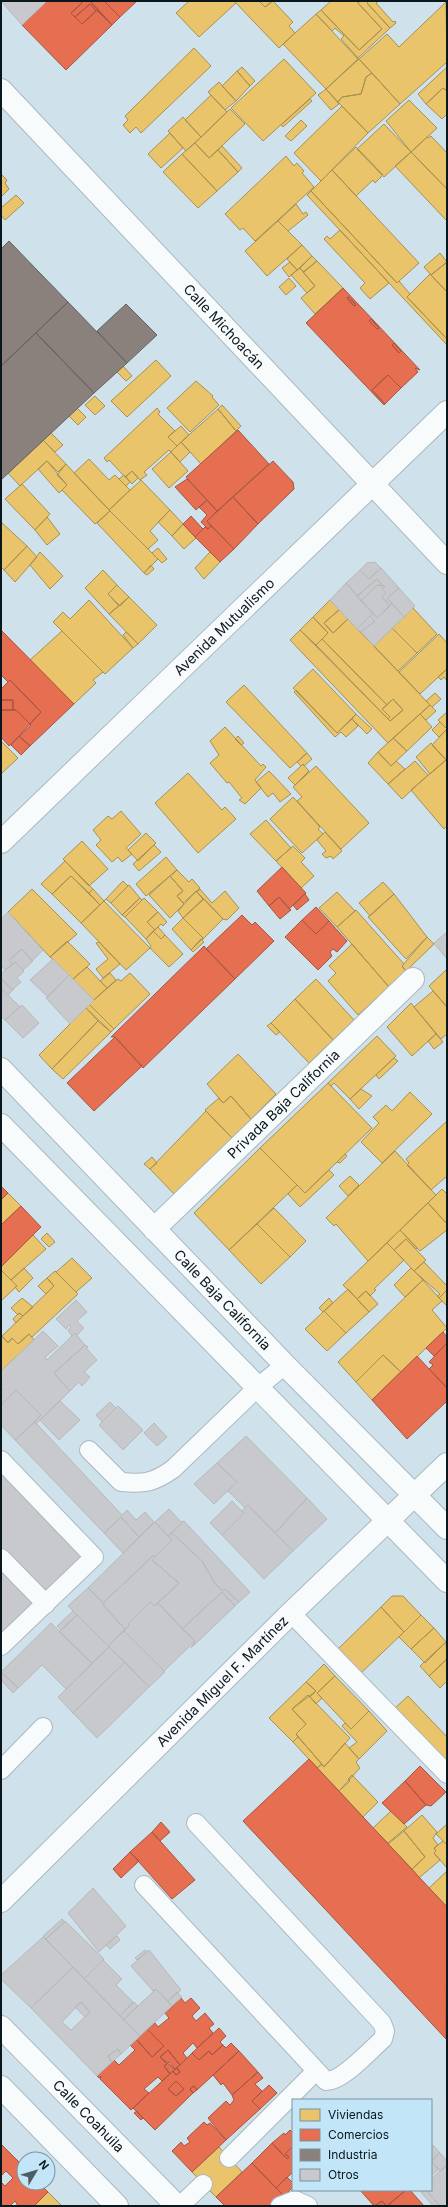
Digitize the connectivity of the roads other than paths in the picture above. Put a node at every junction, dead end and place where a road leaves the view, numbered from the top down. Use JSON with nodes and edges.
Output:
{"nodes":[{"id":1,"x":1,"y":90,"type":"edge"},
{"id":2,"x":447,"y":412,"type":"edge"},
{"id":3,"x":372,"y":483,"type":"junction"},
{"id":4,"x":447,"y":563,"type":"edge"},
{"id":5,"x":1,"y":842,"type":"edge"},
{"id":6,"x":412,"y":979,"type":"dead end"},
{"id":7,"x":1,"y":1069,"type":"edge"},
{"id":8,"x":3,"y":1132,"type":"edge"},
{"id":9,"x":154,"y":1229,"type":"junction"},
{"id":10,"x":285,"y":1365,"type":"junction"},
{"id":11,"x":258,"y":1387,"type":"junction"},
{"id":12,"x":88,"y":1450,"type":"dead end"},
{"id":13,"x":1,"y":1460,"type":"edge"},
{"id":14,"x":447,"y":1464,"type":"edge"},
{"id":15,"x":414,"y":1494,"type":"junction"},
{"id":16,"x":388,"y":1519,"type":"junction"},
{"id":17,"x":447,"y":1528,"type":"edge"},
{"id":18,"x":1,"y":1558,"type":"edge"},
{"id":19,"x":447,"y":1581,"type":"edge"},
{"id":20,"x":46,"y":1604,"type":"junction"},
{"id":21,"x":291,"y":1613,"type":"junction"},
{"id":22,"x":1,"y":1646,"type":"edge"},
{"id":23,"x":43,"y":1727,"type":"dead end"},
{"id":24,"x":1,"y":1770,"type":"edge"},
{"id":25,"x":447,"y":1774,"type":"edge"},
{"id":26,"x":196,"y":1823,"type":"dead end"},
{"id":27,"x":144,"y":1885,"type":"dead end"},
{"id":28,"x":1,"y":1902,"type":"edge"},
{"id":29,"x":1,"y":2027,"type":"edge"},
{"id":30,"x":316,"y":2071,"type":"junction"},
{"id":31,"x":1,"y":2087,"type":"edge"},
{"id":32,"x":229,"y":2158,"type":"dead end"},
{"id":33,"x":203,"y":2184,"type":"dead end"},
{"id":34,"x":118,"y":2206,"type":"edge"},
{"id":35,"x":178,"y":2206,"type":"edge"},
{"id":36,"x":280,"y":2206,"type":"edge"},
{"id":37,"x":308,"y":2206,"type":"edge"}],
"edges":[{"from":1,"to":3,"type":"street","name":"Calle Michoacán"},
{"from":2,"to":3,"type":"street","name":"Avenida Mutualismo"},
{"from":3,"to":4,"type":"street","name":"Calle Michoacán"},
{"from":3,"to":5,"type":"street","name":"Avenida Mutualismo"},
{"from":6,"to":9,"type":"street","name":"Privada Baja California"},
{"from":7,"to":9,"type":"street","name":"Calle Baja California"},
{"from":8,"to":11,"type":"street"},
{"from":9,"to":10,"type":"street","name":"Calle Baja California"},
{"from":10,"to":11,"type":"lane"},
{"from":10,"to":15,"type":"street","name":"Calle Baja California"},
{"from":11,"to":12,"type":"lane"},
{"from":11,"to":16,"type":"street"},
{"from":13,"to":20,"type":"lane"},
{"from":14,"to":15,"type":"street","name":"Avenida Miguel F. Martínez"},
{"from":15,"to":16,"type":"street","name":"Avenida Miguel F. Martínez"},
{"from":15,"to":17,"type":"street","name":"Calle Baja California"},
{"from":16,"to":19,"type":"street"},
{"from":16,"to":21,"type":"street","name":"Avenida Miguel F. Martínez"},
{"from":18,"to":20,"type":"lane"},
{"from":20,"to":22,"type":"lane"},
{"from":21,"to":25,"type":"lane"},
{"from":21,"to":28,"type":"street","name":"Avenida Miguel F. Martínez"},
{"from":23,"to":24,"type":"lane"},
{"from":26,"to":30,"type":"lane"},
{"from":27,"to":30,"type":"lane"},
{"from":29,"to":35,"type":"street","name":"Calle Coahuila"},
{"from":30,"to":32,"type":"lane"},
{"from":31,"to":34,"type":"street"},
{"from":33,"to":35,"type":"lane"},
{"from":36,"to":37,"type":"lane"}]}
